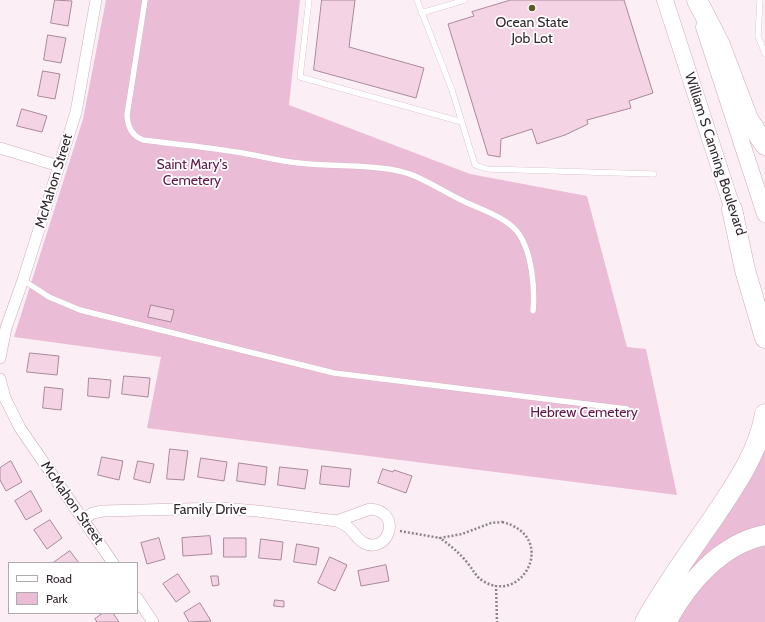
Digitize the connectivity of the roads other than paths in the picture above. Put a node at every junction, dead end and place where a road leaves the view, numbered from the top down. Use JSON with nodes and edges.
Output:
{"nodes":[{"id":1,"x":96,"y":0,"type":"edge"},
{"id":2,"x":145,"y":0,"type":"edge"},
{"id":3,"x":309,"y":0,"type":"edge"},
{"id":4,"x":417,"y":0,"type":"edge"},
{"id":5,"x":465,"y":0,"type":"edge"},
{"id":6,"x":665,"y":0,"type":"edge"},
{"id":7,"x":696,"y":0,"type":"edge"},
{"id":8,"x":760,"y":0,"type":"edge"},
{"id":9,"x":421,"y":13,"type":"junction"},
{"id":10,"x":765,"y":54,"type":"edge"},
{"id":11,"x":462,"y":122,"type":"junction"},
{"id":12,"x":765,"y":145,"type":"edge"},
{"id":13,"x":0,"y":148,"type":"edge"},
{"id":14,"x":59,"y":166,"type":"junction"},
{"id":15,"x":654,"y":174,"type":"dead end"},
{"id":16,"x":732,"y":209,"type":"junction"},
{"id":17,"x":765,"y":214,"type":"edge"},
{"id":18,"x":23,"y":280,"type":"junction"},
{"id":19,"x":765,"y":308,"type":"edge"},
{"id":20,"x":534,"y":311,"type":"dead end"},
{"id":21,"x":765,"y":338,"type":"edge"},
{"id":22,"x":0,"y":358,"type":"edge"},
{"id":23,"x":0,"y":379,"type":"edge"},
{"id":24,"x":627,"y":410,"type":"dead end"},
{"id":25,"x":765,"y":414,"type":"edge"},
{"id":26,"x":83,"y":519,"type":"junction"},
{"id":27,"x":337,"y":521,"type":"junction"},
{"id":28,"x":765,"y":535,"type":"edge"},
{"id":29,"x":112,"y":562,"type":"edge"},
{"id":30,"x":138,"y":600,"type":"edge"},
{"id":31,"x":153,"y":622,"type":"edge"},
{"id":32,"x":645,"y":622,"type":"edge"},
{"id":33,"x":666,"y":622,"type":"edge"}],
"edges":[{"from":1,"to":14,"type":"street","name":"McMahon Street"},
{"from":2,"to":20,"type":"lane"},
{"from":3,"to":11,"type":"lane"},
{"from":4,"to":9,"type":"lane"},
{"from":5,"to":9,"type":"lane"},
{"from":6,"to":16,"type":"main road","name":"William S Canning Boulevard"},
{"from":7,"to":12,"type":"highway"},
{"from":7,"to":17,"type":"main road","name":"William S Canning Boulevard"},
{"from":8,"to":10,"type":"lane"},
{"from":9,"to":11,"type":"lane"},
{"from":11,"to":15,"type":"lane"},
{"from":13,"to":14,"type":"street"},
{"from":14,"to":18,"type":"street","name":"McMahon Street"},
{"from":16,"to":19,"type":"main road","name":"William S Canning Boulevard"},
{"from":16,"to":21,"type":"highway"},
{"from":18,"to":22,"type":"street","name":"McMahon Street"},
{"from":18,"to":24,"type":"lane"},
{"from":23,"to":26,"type":"street","name":"McMahon Street"},
{"from":25,"to":32,"type":"highway"},
{"from":26,"to":27,"type":"street","name":"Family Drive"},
{"from":26,"to":29,"type":"street","name":"McMahon Street"},
{"from":27,"to":27,"type":"street","name":"Family Drive"},
{"from":28,"to":33,"type":"highway"},
{"from":30,"to":31,"type":"street"}]}
